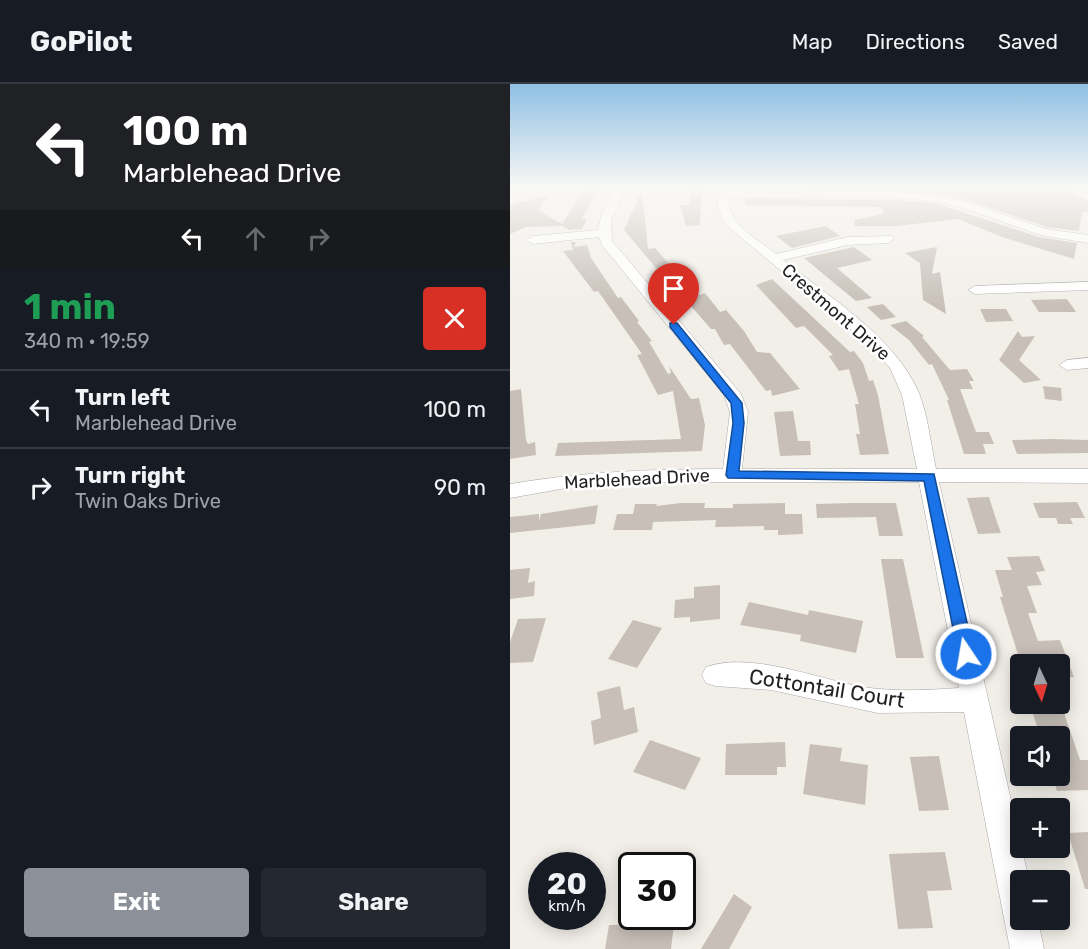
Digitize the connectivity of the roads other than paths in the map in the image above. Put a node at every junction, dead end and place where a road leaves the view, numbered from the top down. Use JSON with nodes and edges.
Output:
{"nodes":[{"id":1,"x":603,"y":227,"type":"edge"},
{"id":2,"x":736,"y":227,"type":"edge"},
{"id":3,"x":1031,"y":227,"type":"edge"},
{"id":4,"x":603,"y":233,"type":"junction"},
{"id":5,"x":888,"y":239,"type":"dead end"},
{"id":6,"x":1088,"y":239,"type":"edge"},
{"id":7,"x":533,"y":240,"type":"dead end"},
{"id":8,"x":774,"y":258,"type":"junction"},
{"id":9,"x":1088,"y":286,"type":"edge"},
{"id":10,"x":975,"y":290,"type":"dead end"},
{"id":11,"x":1088,"y":363,"type":"edge"},
{"id":12,"x":1067,"y":365,"type":"dead end"},
{"id":13,"x":732,"y":475,"type":"junction"},
{"id":14,"x":1088,"y":476,"type":"edge"},
{"id":15,"x":929,"y":477,"type":"junction"},
{"id":16,"x":510,"y":491,"type":"edge"},
{"id":17,"x":715,"y":675,"type":"dead end"},
{"id":18,"x":975,"y":699,"type":"junction"},
{"id":19,"x":1011,"y":870,"type":"edge"},
{"id":20,"x":1023,"y":930,"type":"edge"},
{"id":21,"x":1027,"y":949,"type":"edge"}],
"edges":[{"from":1,"to":4,"type":"street"},
{"from":2,"to":8,"type":"street","name":"Crestmont Drive"},
{"from":3,"to":6,"type":"street"},
{"from":4,"to":7,"type":"street"},
{"from":4,"to":13,"type":"street"},
{"from":5,"to":8,"type":"street"},
{"from":8,"to":15,"type":"street","name":"Crestmont Drive"},
{"from":9,"to":10,"type":"street"},
{"from":11,"to":12,"type":"street"},
{"from":13,"to":15,"type":"street","name":"Marblehead Drive"},
{"from":13,"to":16,"type":"street","name":"Marblehead Drive"},
{"from":14,"to":15,"type":"street","name":"Marblehead Drive"},
{"from":15,"to":18,"type":"street","name":"Crestmont Drive"},
{"from":17,"to":18,"type":"street","name":"Cottontail Court"},
{"from":18,"to":19,"type":"street","name":"Crestmont Drive"},
{"from":20,"to":21,"type":"street"}]}
